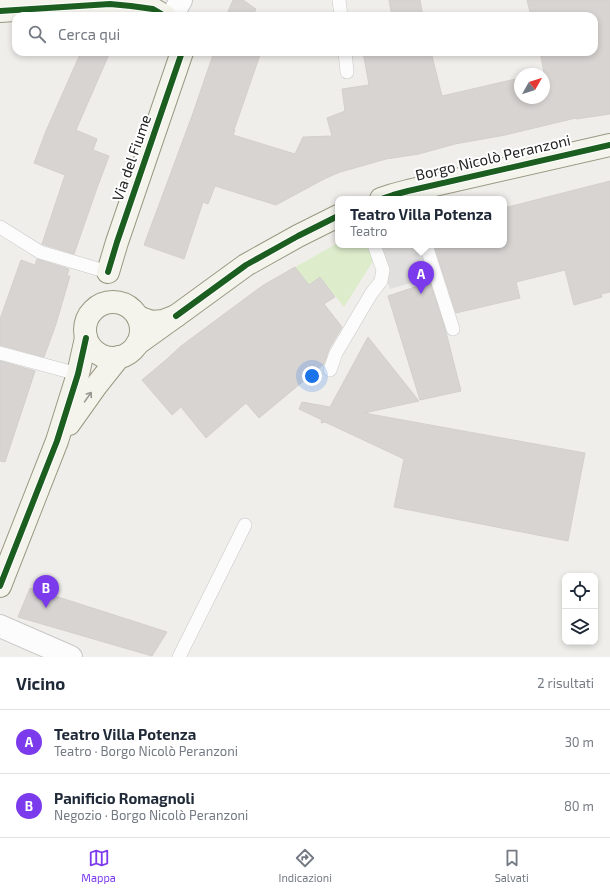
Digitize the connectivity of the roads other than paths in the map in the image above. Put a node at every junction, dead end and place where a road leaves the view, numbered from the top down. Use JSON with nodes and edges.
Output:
{"nodes":[{"id":1,"x":181,"y":0,"type":"edge"},
{"id":2,"x":339,"y":0,"type":"edge"},
{"id":3,"x":0,"y":11,"type":"edge"},
{"id":4,"x":158,"y":12,"type":"edge"},
{"id":5,"x":174,"y":12,"type":"edge"},
{"id":6,"x":340,"y":12,"type":"edge"},
{"id":7,"x":181,"y":56,"type":"edge"},
{"id":8,"x":345,"y":56,"type":"edge"},
{"id":9,"x":347,"y":72,"type":"dead end"},
{"id":10,"x":610,"y":145,"type":"edge"},
{"id":11,"x":410,"y":195,"type":"edge"},
{"id":12,"x":390,"y":196,"type":"edge"},
{"id":13,"x":335,"y":218,"type":"edge"},
{"id":14,"x":0,"y":227,"type":"edge"},
{"id":15,"x":375,"y":248,"type":"edge"},
{"id":16,"x":427,"y":248,"type":"edge"},
{"id":17,"x":108,"y":272,"type":"junction"},
{"id":18,"x":93,"y":310,"type":"junction"},
{"id":19,"x":132,"y":311,"type":"junction"},
{"id":20,"x":176,"y":316,"type":"junction"},
{"id":21,"x":453,"y":329,"type":"dead end"},
{"id":22,"x":86,"y":338,"type":"junction"},
{"id":23,"x":137,"y":344,"type":"junction"},
{"id":24,"x":0,"y":353,"type":"edge"},
{"id":25,"x":119,"y":357,"type":"junction"},
{"id":26,"x":330,"y":370,"type":"dead end"},
{"id":27,"x":78,"y":374,"type":"junction"},
{"id":28,"x":57,"y":441,"type":"junction"},
{"id":29,"x":245,"y":525,"type":"dead end"},
{"id":30,"x":0,"y":586,"type":"edge"},
{"id":31,"x":0,"y":626,"type":"edge"},
{"id":32,"x":72,"y":657,"type":"edge"},
{"id":33,"x":179,"y":657,"type":"edge"}],
"edges":[{"from":1,"to":5,"type":"street"},
{"from":2,"to":6,"type":"lane"},
{"from":3,"to":4,"type":"street"},
{"from":7,"to":17,"type":"street","name":"Via del Fiume"},
{"from":8,"to":9,"type":"lane"},
{"from":10,"to":11,"type":"street","name":"Borgo Nicolò Peranzoni"},
{"from":11,"to":12,"type":"street","name":"Borgo Nicolò Peranzoni"},
{"from":13,"to":20,"type":"street"},
{"from":14,"to":17,"type":"lane"},
{"from":15,"to":26,"type":"lane"},
{"from":16,"to":21,"type":"lane"},
{"from":17,"to":18,"type":"street","name":"Via del Fiume"},
{"from":17,"to":19,"type":"street"},
{"from":18,"to":19,"type":"street"},
{"from":18,"to":22,"type":"street"},
{"from":19,"to":20,"type":"street"},
{"from":19,"to":23,"type":"street"},
{"from":20,"to":23,"type":"street"},
{"from":22,"to":25,"type":"street"},
{"from":22,"to":27,"type":"street"},
{"from":23,"to":25,"type":"street"},
{"from":24,"to":27,"type":"lane"},
{"from":28,"to":25,"type":"street","one_way":true},
{"from":27,"to":28,"type":"street"},
{"from":28,"to":30,"type":"street"},
{"from":29,"to":33,"type":"lane"},
{"from":31,"to":32,"type":"street"}]}
